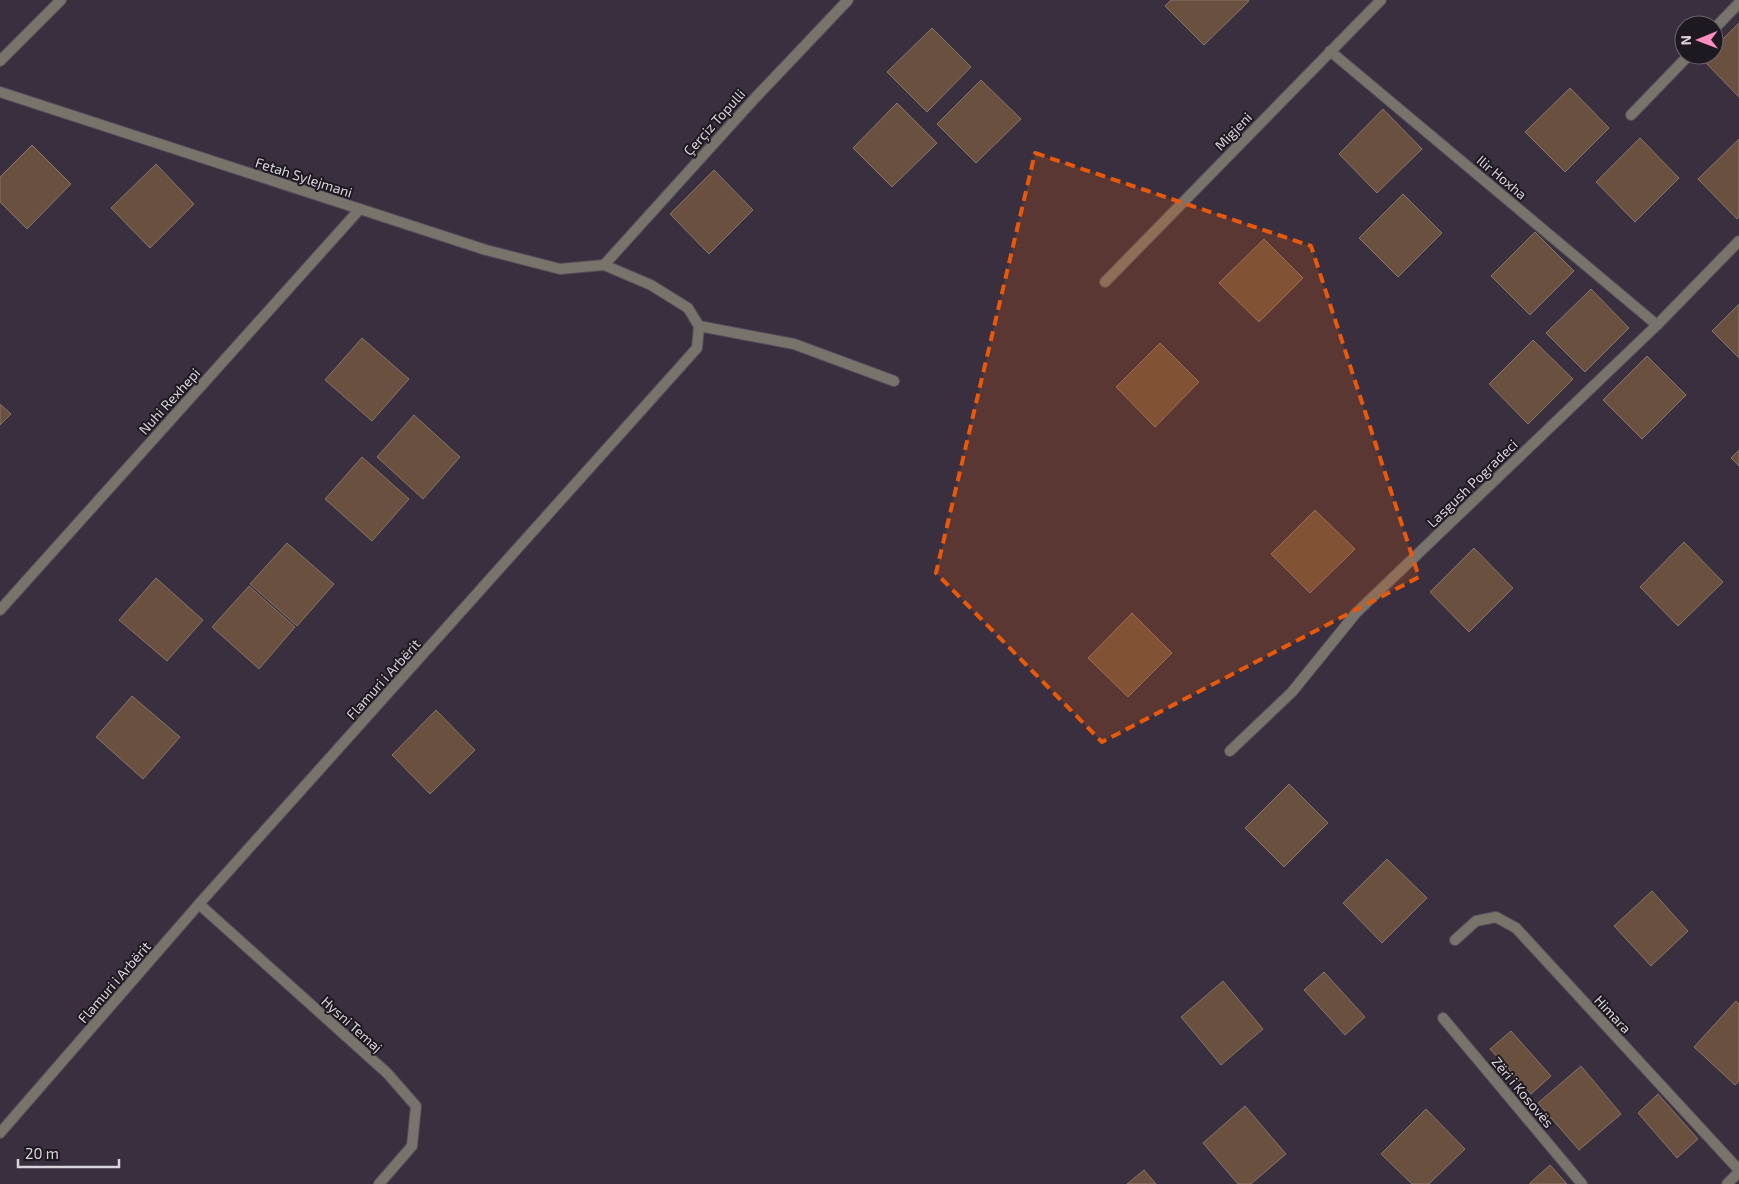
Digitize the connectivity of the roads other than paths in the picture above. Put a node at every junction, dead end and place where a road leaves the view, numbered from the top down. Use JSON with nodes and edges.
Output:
{"nodes":[{"id":1,"x":61,"y":0,"type":"edge"},
{"id":2,"x":848,"y":0,"type":"edge"},
{"id":3,"x":1381,"y":0,"type":"edge"},
{"id":4,"x":1739,"y":3,"type":"edge"},
{"id":5,"x":1724,"y":19,"type":"edge"},
{"id":6,"x":1330,"y":51,"type":"junction"},
{"id":7,"x":0,"y":61,"type":"edge"},
{"id":8,"x":1679,"y":65,"type":"edge"},
{"id":9,"x":0,"y":92,"type":"edge"},
{"id":10,"x":1631,"y":115,"type":"dead end"},
{"id":11,"x":359,"y":210,"type":"junction"},
{"id":12,"x":1739,"y":241,"type":"edge"},
{"id":13,"x":604,"y":265,"type":"junction"},
{"id":14,"x":1105,"y":282,"type":"dead end"},
{"id":15,"x":1657,"y":325,"type":"junction"},
{"id":16,"x":699,"y":326,"type":"junction"},
{"id":17,"x":894,"y":380,"type":"dead end"},
{"id":18,"x":0,"y":610,"type":"edge"},
{"id":19,"x":1230,"y":751,"type":"dead end"},
{"id":20,"x":199,"y":904,"type":"junction"},
{"id":21,"x":1455,"y":940,"type":"dead end"},
{"id":22,"x":1443,"y":1018,"type":"dead end"},
{"id":23,"x":0,"y":1133,"type":"edge"},
{"id":24,"x":1739,"y":1171,"type":"edge"},
{"id":25,"x":379,"y":1184,"type":"edge"},
{"id":26,"x":1582,"y":1184,"type":"edge"},
{"id":27,"x":1727,"y":1184,"type":"edge"}],
"edges":[{"from":1,"to":7,"type":"street"},
{"from":2,"to":13,"type":"street","name":"Çerçiz Topulli"},
{"from":3,"to":6,"type":"street","name":"Migjeni"},
{"from":4,"to":5,"type":"street"},
{"from":6,"to":14,"type":"street","name":"Migjeni"},
{"from":6,"to":15,"type":"street","name":"Ilir Hoxha"},
{"from":8,"to":10,"type":"street"},
{"from":9,"to":11,"type":"street","name":"Fetah Sylejmani"},
{"from":11,"to":13,"type":"street","name":"Fetah Sylejmani"},
{"from":11,"to":18,"type":"street","name":"Nuhi Rexhepi"},
{"from":12,"to":15,"type":"street","name":"Lasgush Pogradeci"},
{"from":13,"to":16,"type":"street"},
{"from":15,"to":19,"type":"street","name":"Lasgush Pogradeci"},
{"from":16,"to":17,"type":"street"},
{"from":16,"to":20,"type":"street","name":"Flamuri i Arbërit"},
{"from":20,"to":23,"type":"street","name":"Flamuri i Arbërit"},
{"from":20,"to":25,"type":"street","name":"Hysni Temaj"},
{"from":21,"to":24,"type":"street","name":"Himara"},
{"from":22,"to":26,"type":"street","name":"Zëri i Kosovës"},
{"from":24,"to":27,"type":"street","name":"Himara"}]}
